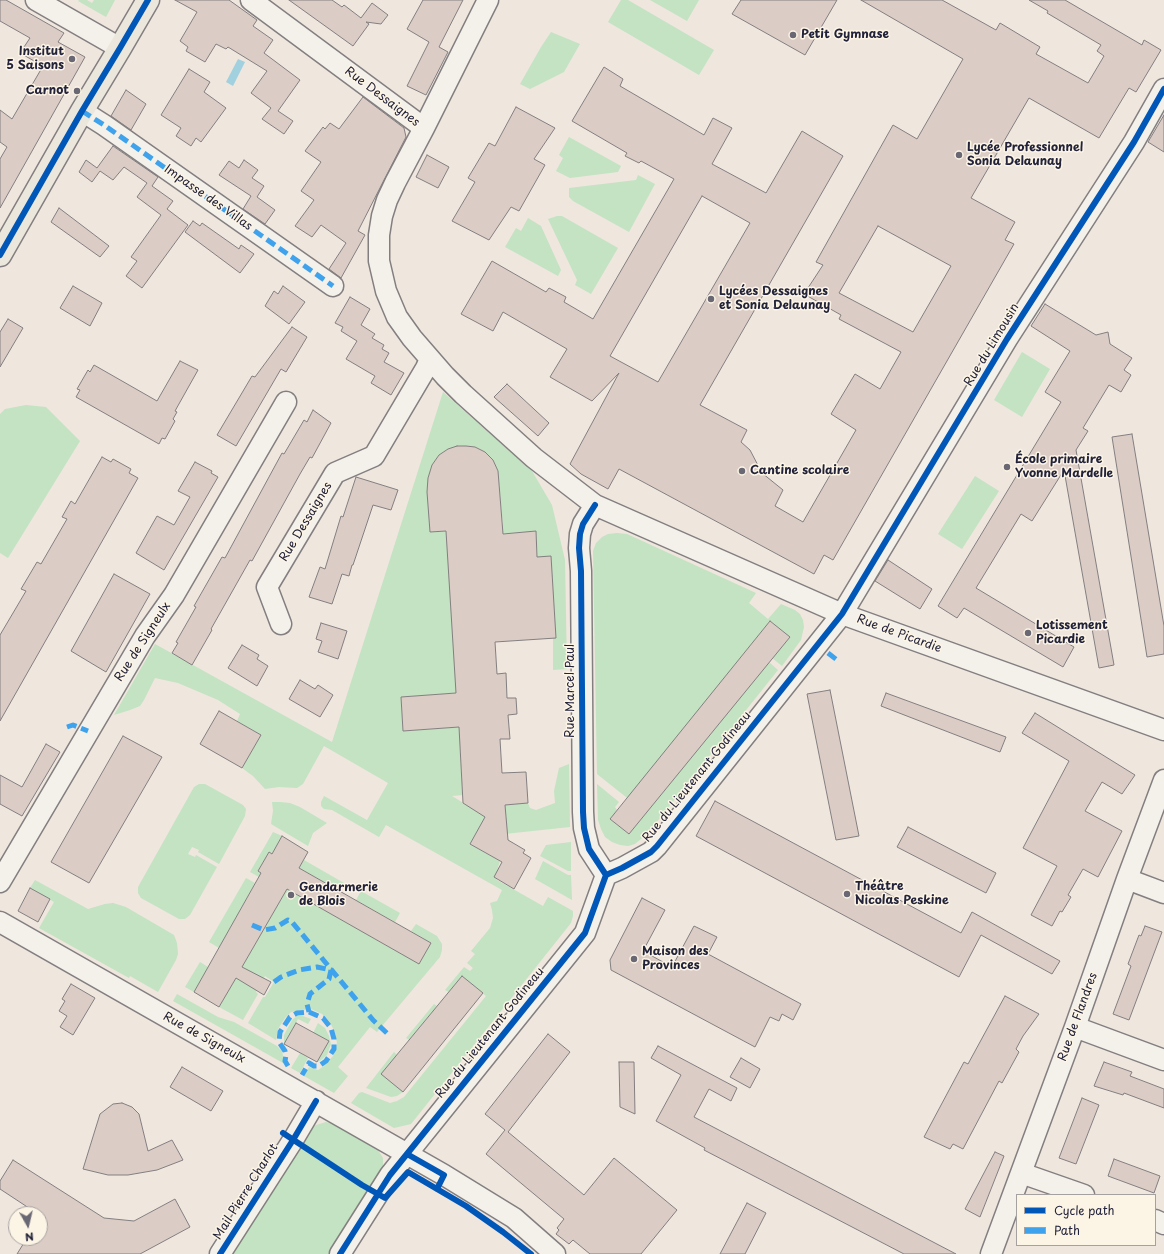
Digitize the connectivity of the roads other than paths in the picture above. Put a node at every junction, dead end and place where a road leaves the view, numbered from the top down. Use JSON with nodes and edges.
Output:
{"nodes":[{"id":1,"x":36,"y":0,"type":"edge"},
{"id":2,"x":148,"y":0,"type":"edge"},
{"id":3,"x":251,"y":0,"type":"edge"},
{"id":4,"x":488,"y":0,"type":"edge"},
{"id":5,"x":120,"y":48,"type":"junction"},
{"id":6,"x":1164,"y":89,"type":"edge"},
{"id":7,"x":82,"y":110,"type":"junction"},
{"id":8,"x":424,"y":128,"type":"junction"},
{"id":9,"x":0,"y":255,"type":"edge"},
{"id":10,"x":333,"y":286,"type":"dead end"},
{"id":11,"x":430,"y":359,"type":"junction"},
{"id":12,"x":286,"y":402,"type":"dead end"},
{"id":13,"x":595,"y":505,"type":"junction"},
{"id":14,"x":842,"y":614,"type":"junction"},
{"id":15,"x":281,"y":624,"type":"dead end"},
{"id":16,"x":1164,"y":730,"type":"edge"},
{"id":17,"x":1164,"y":780,"type":"edge"},
{"id":18,"x":606,"y":875,"type":"junction"},
{"id":19,"x":1127,"y":879,"type":"junction"},
{"id":20,"x":0,"y":882,"type":"edge"},
{"id":21,"x":1164,"y":893,"type":"edge"},
{"id":22,"x":0,"y":922,"type":"edge"},
{"id":23,"x":1075,"y":1027,"type":"junction"},
{"id":24,"x":1164,"y":1060,"type":"edge"},
{"id":25,"x":316,"y":1101,"type":"junction"},
{"id":26,"x":408,"y":1154,"type":"junction"},
{"id":27,"x":1021,"y":1172,"type":"junction"},
{"id":28,"x":1081,"y":1194,"type":"edge"},
{"id":29,"x":220,"y":1254,"type":"edge"},
{"id":30,"x":340,"y":1254,"type":"edge"},
{"id":31,"x":555,"y":1254,"type":"edge"},
{"id":32,"x":991,"y":1254,"type":"edge"}],
"edges":[{"from":1,"to":5,"type":"street"},
{"from":2,"to":5,"type":"main road"},
{"from":3,"to":8,"type":"street","name":"Rue Dessaignes"},
{"from":4,"to":8,"type":"street"},
{"from":5,"to":7,"type":"main road"},
{"from":6,"to":14,"type":"street","name":"Rue du Limousin"},
{"from":7,"to":9,"type":"main road"},
{"from":7,"to":10,"type":"street","name":"Impasse des Villas"},
{"from":8,"to":11,"type":"street","name":"Rue Dessaignes"},
{"from":11,"to":13,"type":"street","name":"Rue Dessaignes"},
{"from":11,"to":15,"type":"street","name":"Rue Dessaignes"},
{"from":12,"to":20,"type":"street","name":"Rue de Signeulx"},
{"from":13,"to":14,"type":"street","name":"Rue de Picardie"},
{"from":13,"to":18,"type":"street","name":"Rue Marcel Paul"},
{"from":14,"to":16,"type":"street","name":"Rue de Picardie"},
{"from":14,"to":18,"type":"street","name":"Rue du Lieutenant Godineau"},
{"from":17,"to":19,"type":"street","name":"Rue de Flandres"},
{"from":18,"to":26,"type":"street","name":"Rue du Lieutenant Godineau"},
{"from":19,"to":21,"type":"street"},
{"from":19,"to":23,"type":"street","name":"Rue de Flandres"},
{"from":22,"to":25,"type":"street","name":"Rue de Signeulx"},
{"from":23,"to":24,"type":"street"},
{"from":23,"to":27,"type":"street","name":"Rue de Flandres"},
{"from":25,"to":26,"type":"street","name":"Rue de Signeulx"},
{"from":25,"to":29,"type":"street","name":"Mail Pierre Charlot"},
{"from":26,"to":30,"type":"street"},
{"from":26,"to":31,"type":"street","name":"Rue de Signeulx"},
{"from":27,"to":28,"type":"street"},
{"from":27,"to":32,"type":"street","name":"Rue de Flandres"}]}
